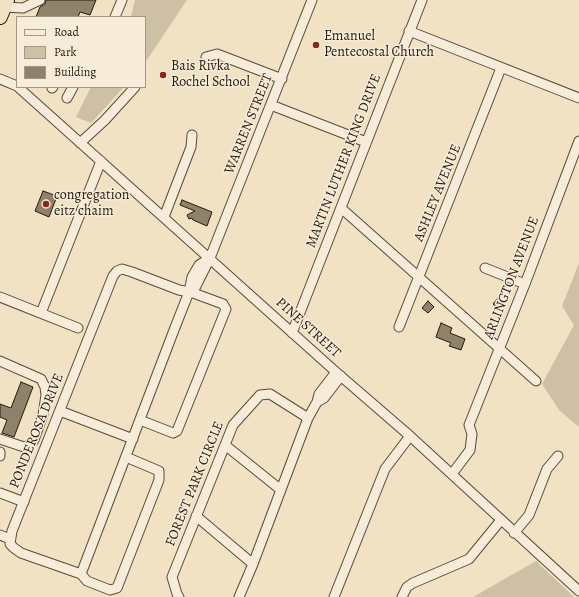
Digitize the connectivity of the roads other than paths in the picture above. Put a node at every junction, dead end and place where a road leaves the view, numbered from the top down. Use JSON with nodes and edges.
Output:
{"nodes":[{"id":1,"x":40,"y":0,"type":"edge"},
{"id":2,"x":122,"y":0,"type":"edge"},
{"id":3,"x":312,"y":0,"type":"edge"},
{"id":4,"x":422,"y":0,"type":"edge"},
{"id":5,"x":9,"y":10,"type":"edge"},
{"id":6,"x":115,"y":16,"type":"edge"},
{"id":7,"x":409,"y":31,"type":"junction"},
{"id":8,"x":206,"y":57,"type":"dead end"},
{"id":9,"x":501,"y":68,"type":"junction"},
{"id":10,"x":0,"y":79,"type":"edge"},
{"id":11,"x":282,"y":79,"type":"junction"},
{"id":12,"x":16,"y":87,"type":"edge"},
{"id":13,"x":18,"y":88,"type":"edge"},
{"id":14,"x":72,"y":88,"type":"edge"},
{"id":15,"x":134,"y":88,"type":"edge"},
{"id":16,"x":67,"y":98,"type":"dead end"},
{"id":17,"x":579,"y":98,"type":"edge"},
{"id":18,"x":272,"y":105,"type":"junction"},
{"id":19,"x":192,"y":135,"type":"dead end"},
{"id":20,"x":579,"y":141,"type":"edge"},
{"id":21,"x":80,"y":142,"type":"junction"},
{"id":22,"x":366,"y":142,"type":"junction"},
{"id":23,"x":101,"y":161,"type":"junction"},
{"id":24,"x":341,"y":208,"type":"junction"},
{"id":25,"x":164,"y":217,"type":"junction"},
{"id":26,"x":210,"y":258,"type":"junction"},
{"id":27,"x":485,"y":268,"type":"dead end"},
{"id":28,"x":419,"y":277,"type":"junction"},
{"id":29,"x":525,"y":284,"type":"junction"},
{"id":30,"x":189,"y":292,"type":"junction"},
{"id":31,"x":0,"y":297,"type":"edge"},
{"id":32,"x":41,"y":313,"type":"junction"},
{"id":33,"x":78,"y":328,"type":"dead end"},
{"id":34,"x":399,"y":328,"type":"dead end"},
{"id":35,"x":292,"y":333,"type":"junction"},
{"id":36,"x":500,"y":348,"type":"junction"},
{"id":37,"x":0,"y":361,"type":"edge"},
{"id":38,"x":338,"y":374,"type":"junction"},
{"id":39,"x":536,"y":381,"type":"dead end"},
{"id":40,"x":60,"y":410,"type":"junction"},
{"id":41,"x":308,"y":418,"type":"junction"},
{"id":42,"x":140,"y":420,"type":"junction"},
{"id":43,"x":410,"y":436,"type":"junction"},
{"id":44,"x":0,"y":439,"type":"edge"},
{"id":45,"x":133,"y":439,"type":"junction"},
{"id":46,"x":225,"y":445,"type":"junction"},
{"id":47,"x":0,"y":452,"type":"edge"},
{"id":48,"x":0,"y":456,"type":"edge"},
{"id":49,"x":558,"y":456,"type":"dead end"},
{"id":50,"x":126,"y":457,"type":"junction"},
{"id":51,"x":452,"y":474,"type":"junction"},
{"id":52,"x":281,"y":490,"type":"junction"},
{"id":53,"x":0,"y":493,"type":"edge"},
{"id":54,"x":24,"y":502,"type":"junction"},
{"id":55,"x":196,"y":516,"type":"junction"},
{"id":56,"x":501,"y":520,"type":"junction"},
{"id":57,"x":514,"y":533,"type":"junction"},
{"id":58,"x":0,"y":535,"type":"edge"},
{"id":59,"x":10,"y":539,"type":"junction"},
{"id":60,"x":253,"y":564,"type":"junction"},
{"id":61,"x":81,"y":574,"type":"junction"},
{"id":62,"x":579,"y":591,"type":"edge"},
{"id":63,"x":179,"y":597,"type":"edge"},
{"id":64,"x":239,"y":597,"type":"edge"},
{"id":65,"x":334,"y":597,"type":"edge"},
{"id":66,"x":402,"y":597,"type":"edge"}],
"edges":[{"from":1,"to":5,"type":"street"},
{"from":2,"to":6,"type":"street"},
{"from":3,"to":11,"type":"street","name":"WARREN STREET"},
{"from":4,"to":7,"type":"street","name":"MARTIN LUTHER KING DRIVE"},
{"from":7,"to":9,"type":"street"},
{"from":7,"to":22,"type":"street","name":"MARTIN LUTHER KING DRIVE"},
{"from":8,"to":11,"type":"street"},
{"from":9,"to":17,"type":"street"},
{"from":9,"to":28,"type":"street","name":"ASHLEY AVENUE"},
{"from":10,"to":12,"type":"street","name":"PINE STREET"},
{"from":11,"to":18,"type":"street","name":"WARREN STREET"},
{"from":13,"to":21,"type":"street","name":"PINE STREET"},
{"from":14,"to":16,"type":"street"},
{"from":15,"to":21,"type":"street"},
{"from":18,"to":22,"type":"street"},
{"from":18,"to":26,"type":"street","name":"WARREN STREET"},
{"from":19,"to":25,"type":"street"},
{"from":20,"to":29,"type":"street","name":"ARLINGTON AVENUE"},
{"from":21,"to":23,"type":"street","name":"PINE STREET"},
{"from":22,"to":24,"type":"street","name":"MARTIN LUTHER KING DRIVE"},
{"from":23,"to":25,"type":"street","name":"PINE STREET"},
{"from":23,"to":32,"type":"street"},
{"from":24,"to":28,"type":"street"},
{"from":24,"to":35,"type":"street","name":"MARTIN LUTHER KING DRIVE"},
{"from":25,"to":26,"type":"street","name":"PINE STREET"},
{"from":26,"to":30,"type":"street"},
{"from":26,"to":35,"type":"street","name":"PINE STREET"},
{"from":27,"to":29,"type":"street"},
{"from":28,"to":34,"type":"street","name":"ASHLEY AVENUE"},
{"from":28,"to":36,"type":"street"},
{"from":29,"to":36,"type":"street","name":"ARLINGTON AVENUE"},
{"from":30,"to":40,"type":"street","name":"PONDEROSA DRIVE"},
{"from":30,"to":42,"type":"street"},
{"from":30,"to":42,"type":"street","name":"PONDEROSA DRIVE"},
{"from":31,"to":32,"type":"street"},
{"from":32,"to":33,"type":"street"},
{"from":35,"to":38,"type":"street","name":"PINE STREET"},
{"from":36,"to":39,"type":"street"},
{"from":36,"to":51,"type":"street","name":"ARLINGTON AVENUE"},
{"from":37,"to":44,"type":"street"},
{"from":38,"to":41,"type":"street"},
{"from":38,"to":43,"type":"street","name":"PINE STREET"},
{"from":40,"to":45,"type":"street"},
{"from":40,"to":54,"type":"street","name":"PONDEROSA DRIVE"},
{"from":41,"to":46,"type":"street","name":"FOREST PARK CIRCLE"},
{"from":41,"to":52,"type":"street"},
{"from":42,"to":45,"type":"street"},
{"from":43,"to":51,"type":"street","name":"PINE STREET"},
{"from":43,"to":65,"type":"street"},
{"from":45,"to":50,"type":"street"},
{"from":46,"to":52,"type":"street"},
{"from":46,"to":55,"type":"street","name":"FOREST PARK CIRCLE"},
{"from":47,"to":48,"type":"street"},
{"from":49,"to":57,"type":"street"},
{"from":50,"to":61,"type":"street"},
{"from":50,"to":61,"type":"street"},
{"from":51,"to":56,"type":"street","name":"PINE STREET"},
{"from":52,"to":60,"type":"street"},
{"from":53,"to":54,"type":"street"},
{"from":54,"to":59,"type":"street","name":"PONDEROSA DRIVE"},
{"from":55,"to":60,"type":"street"},
{"from":55,"to":63,"type":"street","name":"FOREST PARK CIRCLE"},
{"from":56,"to":57,"type":"street","name":"PINE STREET"},
{"from":56,"to":66,"type":"street"},
{"from":57,"to":62,"type":"street","name":"PINE STREET"},
{"from":58,"to":59,"type":"street"},
{"from":59,"to":61,"type":"street"},
{"from":60,"to":64,"type":"street"}]}
